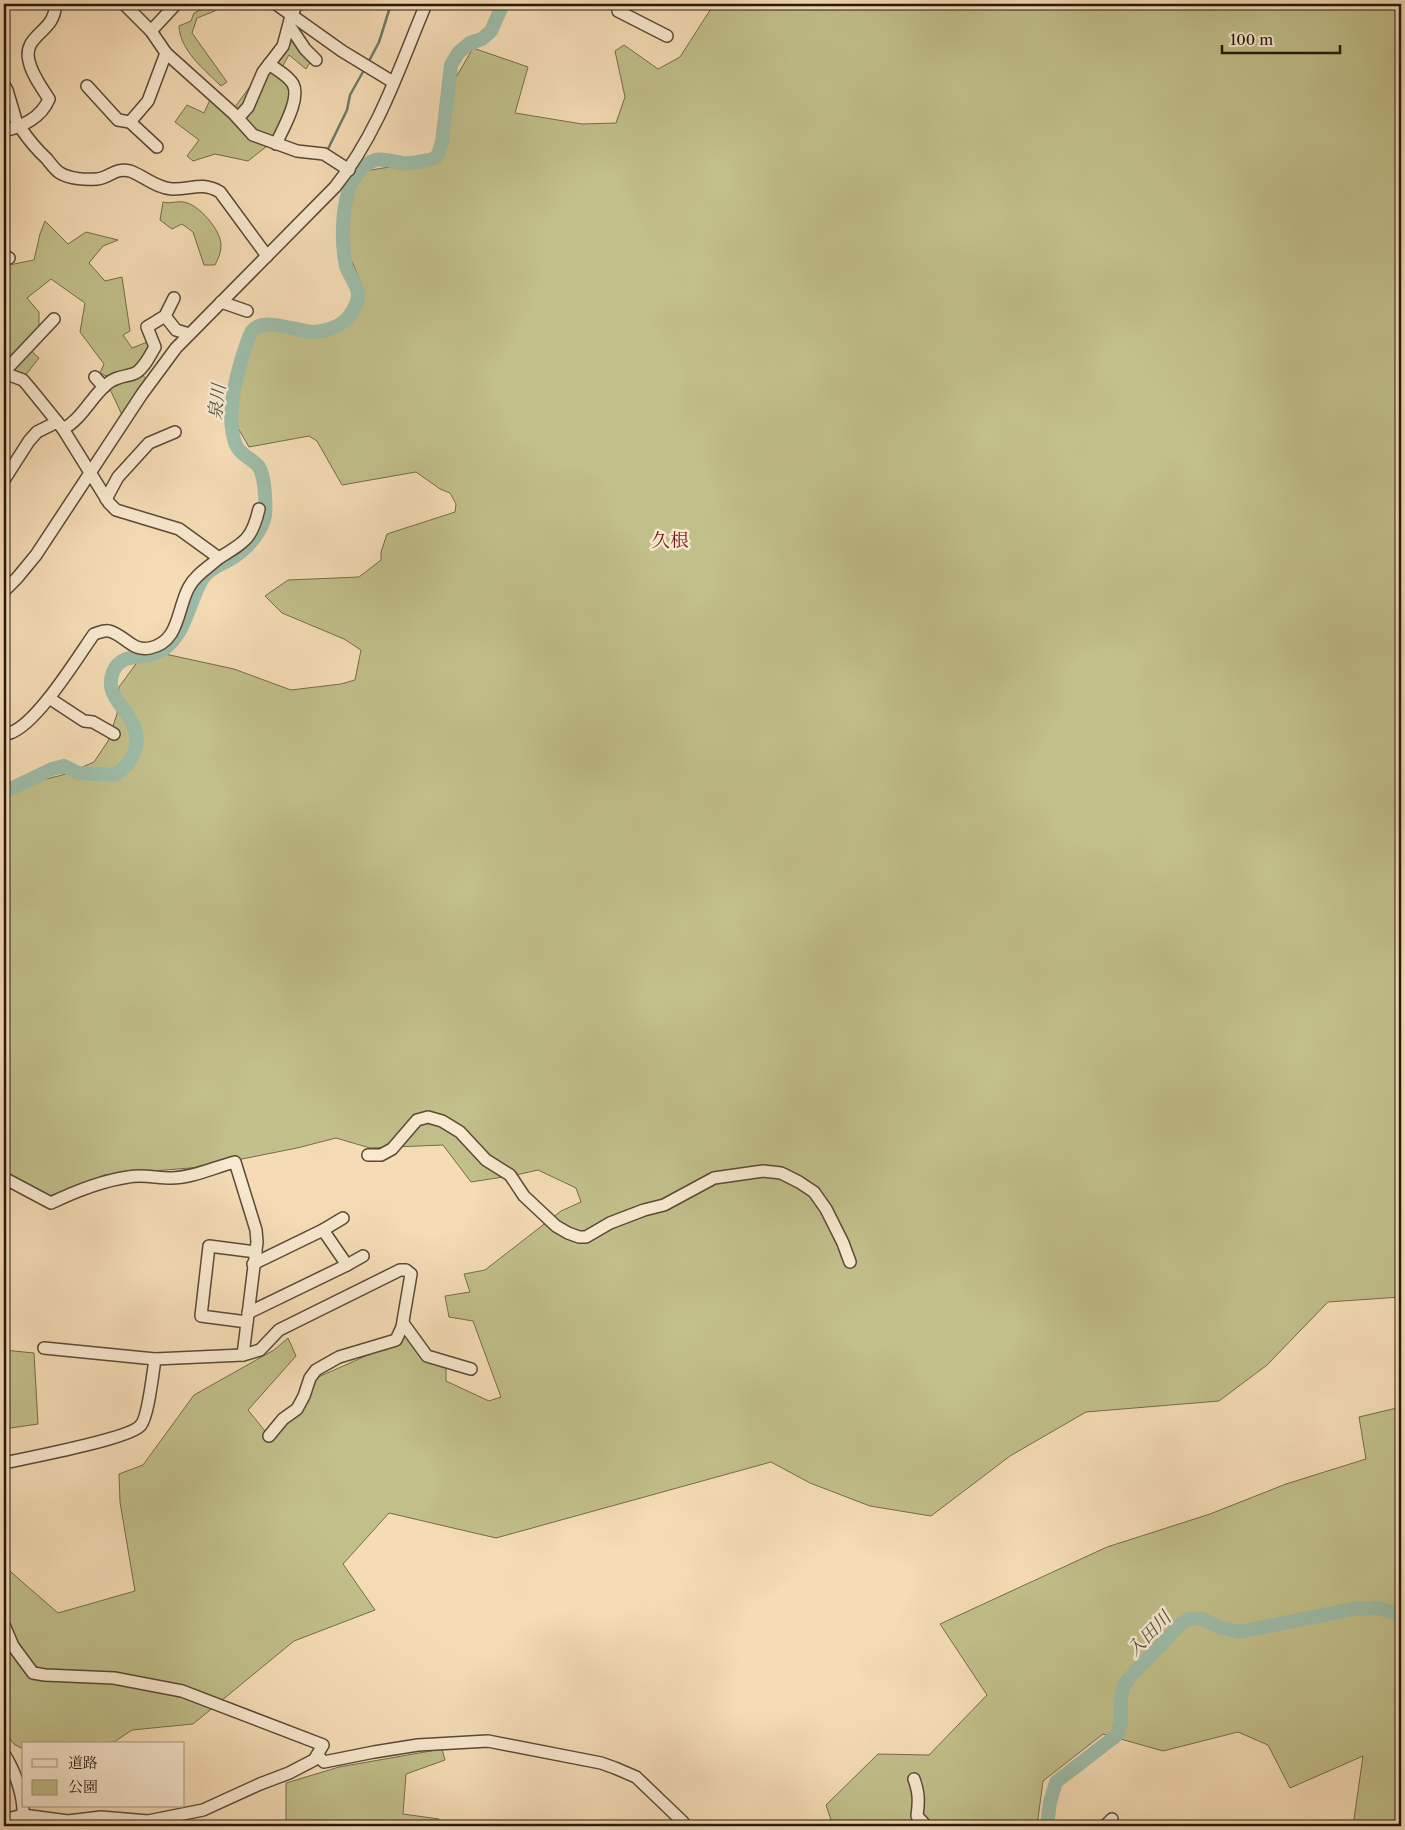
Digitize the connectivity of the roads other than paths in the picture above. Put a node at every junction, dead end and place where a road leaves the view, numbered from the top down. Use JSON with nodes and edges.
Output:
{"nodes":[{"id":1,"x":55,"y":4,"type":"edge"},
{"id":2,"x":124,"y":4,"type":"edge"},
{"id":3,"x":176,"y":4,"type":"edge"},
{"id":4,"x":276,"y":4,"type":"edge"},
{"id":5,"x":297,"y":4,"type":"edge"},
{"id":6,"x":426,"y":4,"type":"edge"},
{"id":7,"x":618,"y":12,"type":"dead end"},
{"id":8,"x":290,"y":21,"type":"junction"},
{"id":9,"x":151,"y":31,"type":"junction"},
{"id":10,"x":667,"y":36,"type":"dead end"},
{"id":11,"x":166,"y":53,"type":"junction"},
{"id":12,"x":316,"y":60,"type":"dead end"},
{"id":13,"x":269,"y":64,"type":"junction"},
{"id":14,"x":393,"y":82,"type":"junction"},
{"id":15,"x":4,"y":85,"type":"edge"},
{"id":16,"x":87,"y":86,"type":"dead end"},
{"id":17,"x":238,"y":118,"type":"junction"},
{"id":18,"x":130,"y":122,"type":"junction"},
{"id":19,"x":19,"y":127,"type":"junction"},
{"id":20,"x":4,"y":130,"type":"edge"},
{"id":21,"x":276,"y":144,"type":"junction"},
{"id":22,"x":158,"y":147,"type":"dead end"},
{"id":23,"x":349,"y":170,"type":"junction"},
{"id":24,"x":267,"y":256,"type":"junction"},
{"id":25,"x":174,"y":298,"type":"dead end"},
{"id":26,"x":221,"y":302,"type":"junction"},
{"id":27,"x":247,"y":312,"type":"dead end"},
{"id":28,"x":165,"y":316,"type":"junction"},
{"id":29,"x":54,"y":319,"type":"dead end"},
{"id":30,"x":189,"y":334,"type":"junction"},
{"id":31,"x":4,"y":372,"type":"edge"},
{"id":32,"x":95,"y":377,"type":"dead end"},
{"id":33,"x":104,"y":387,"type":"junction"},
{"id":34,"x":60,"y":426,"type":"junction"},
{"id":35,"x":175,"y":432,"type":"dead end"},
{"id":36,"x":91,"y":472,"type":"junction"},
{"id":37,"x":4,"y":480,"type":"edge"},
{"id":38,"x":106,"y":499,"type":"junction"},
{"id":39,"x":259,"y":509,"type":"dead end"},
{"id":40,"x":219,"y":558,"type":"junction"},
{"id":41,"x":4,"y":591,"type":"edge"},
{"id":42,"x":49,"y":698,"type":"junction"},
{"id":43,"x":4,"y":729,"type":"edge"},
{"id":44,"x":114,"y":734,"type":"dead end"},
{"id":45,"x":368,"y":1155,"type":"dead end"},
{"id":46,"x":4,"y":1178,"type":"edge"},
{"id":47,"x":343,"y":1218,"type":"dead end"},
{"id":48,"x":322,"y":1230,"type":"junction"},
{"id":49,"x":256,"y":1252,"type":"junction"},
{"id":50,"x":363,"y":1256,"type":"dead end"},
{"id":51,"x":850,"y":1262,"type":"dead end"},
{"id":52,"x":254,"y":1264,"type":"junction"},
{"id":53,"x":347,"y":1265,"type":"junction"},
{"id":54,"x":247,"y":1317,"type":"junction"},
{"id":55,"x":403,"y":1323,"type":"junction"},
{"id":56,"x":44,"y":1348,"type":"dead end"},
{"id":57,"x":243,"y":1355,"type":"junction"},
{"id":58,"x":155,"y":1360,"type":"junction"},
{"id":59,"x":471,"y":1368,"type":"dead end"},
{"id":60,"x":269,"y":1436,"type":"dead end"},
{"id":61,"x":4,"y":1463,"type":"edge"},
{"id":62,"x":4,"y":1625,"type":"edge"},
{"id":63,"x":4,"y":1754,"type":"edge"},
{"id":64,"x":318,"y":1756,"type":"junction"},
{"id":65,"x":914,"y":1779,"type":"dead end"},
{"id":66,"x":22,"y":1800,"type":"edge"},
{"id":67,"x":24,"y":1808,"type":"edge"},
{"id":68,"x":24,"y":1815,"type":"junction"},
{"id":69,"x":4,"y":1820,"type":"edge"},
{"id":70,"x":683,"y":1826,"type":"edge"},
{"id":71,"x":926,"y":1826,"type":"edge"}],
"edges":[{"from":1,"to":19,"type":"street"},
{"from":2,"to":9,"type":"street"},
{"from":3,"to":9,"type":"street"},
{"from":4,"to":8,"type":"street"},
{"from":5,"to":8,"type":"street"},
{"from":6,"to":14,"type":"street"},
{"from":7,"to":10,"type":"street"},
{"from":8,"to":12,"type":"street"},
{"from":8,"to":13,"type":"street"},
{"from":8,"to":14,"type":"street"},
{"from":9,"to":11,"type":"street"},
{"from":11,"to":17,"type":"street"},
{"from":11,"to":18,"type":"street"},
{"from":13,"to":17,"type":"street"},
{"from":13,"to":21,"type":"street"},
{"from":14,"to":23,"type":"street"},
{"from":15,"to":19,"type":"street"},
{"from":16,"to":18,"type":"street"},
{"from":17,"to":21,"type":"street"},
{"from":18,"to":22,"type":"street"},
{"from":19,"to":20,"type":"street"},
{"from":19,"to":24,"type":"street"},
{"from":21,"to":23,"type":"street"},
{"from":23,"to":24,"type":"street"},
{"from":24,"to":26,"type":"street"},
{"from":25,"to":28,"type":"street"},
{"from":26,"to":27,"type":"street"},
{"from":26,"to":30,"type":"street"},
{"from":28,"to":30,"type":"street"},
{"from":28,"to":33,"type":"street"},
{"from":29,"to":31,"type":"street"},
{"from":30,"to":36,"type":"street"},
{"from":31,"to":34,"type":"street"},
{"from":32,"to":33,"type":"street"},
{"from":33,"to":34,"type":"street"},
{"from":34,"to":36,"type":"street"},
{"from":34,"to":37,"type":"street"},
{"from":35,"to":38,"type":"street"},
{"from":36,"to":38,"type":"street"},
{"from":36,"to":41,"type":"street"},
{"from":38,"to":40,"type":"street"},
{"from":39,"to":40,"type":"street"},
{"from":40,"to":42,"type":"street"},
{"from":42,"to":43,"type":"street"},
{"from":42,"to":44,"type":"street"},
{"from":45,"to":51,"type":"street"},
{"from":46,"to":49,"type":"street"},
{"from":47,"to":48,"type":"street"},
{"from":48,"to":52,"type":"street"},
{"from":48,"to":53,"type":"street"},
{"from":49,"to":52,"type":"street"},
{"from":49,"to":54,"type":"street"},
{"from":50,"to":53,"type":"street"},
{"from":52,"to":54,"type":"street"},
{"from":53,"to":54,"type":"street"},
{"from":54,"to":57,"type":"street"},
{"from":55,"to":57,"type":"street"},
{"from":55,"to":59,"type":"street"},
{"from":55,"to":60,"type":"street"},
{"from":56,"to":58,"type":"street"},
{"from":57,"to":58,"type":"street"},
{"from":58,"to":61,"type":"street"},
{"from":62,"to":64,"type":"street"},
{"from":63,"to":66,"type":"street"},
{"from":64,"to":68,"type":"street"},
{"from":64,"to":70,"type":"street"},
{"from":65,"to":71,"type":"street"},
{"from":67,"to":68,"type":"street"},
{"from":68,"to":69,"type":"street"}]}
